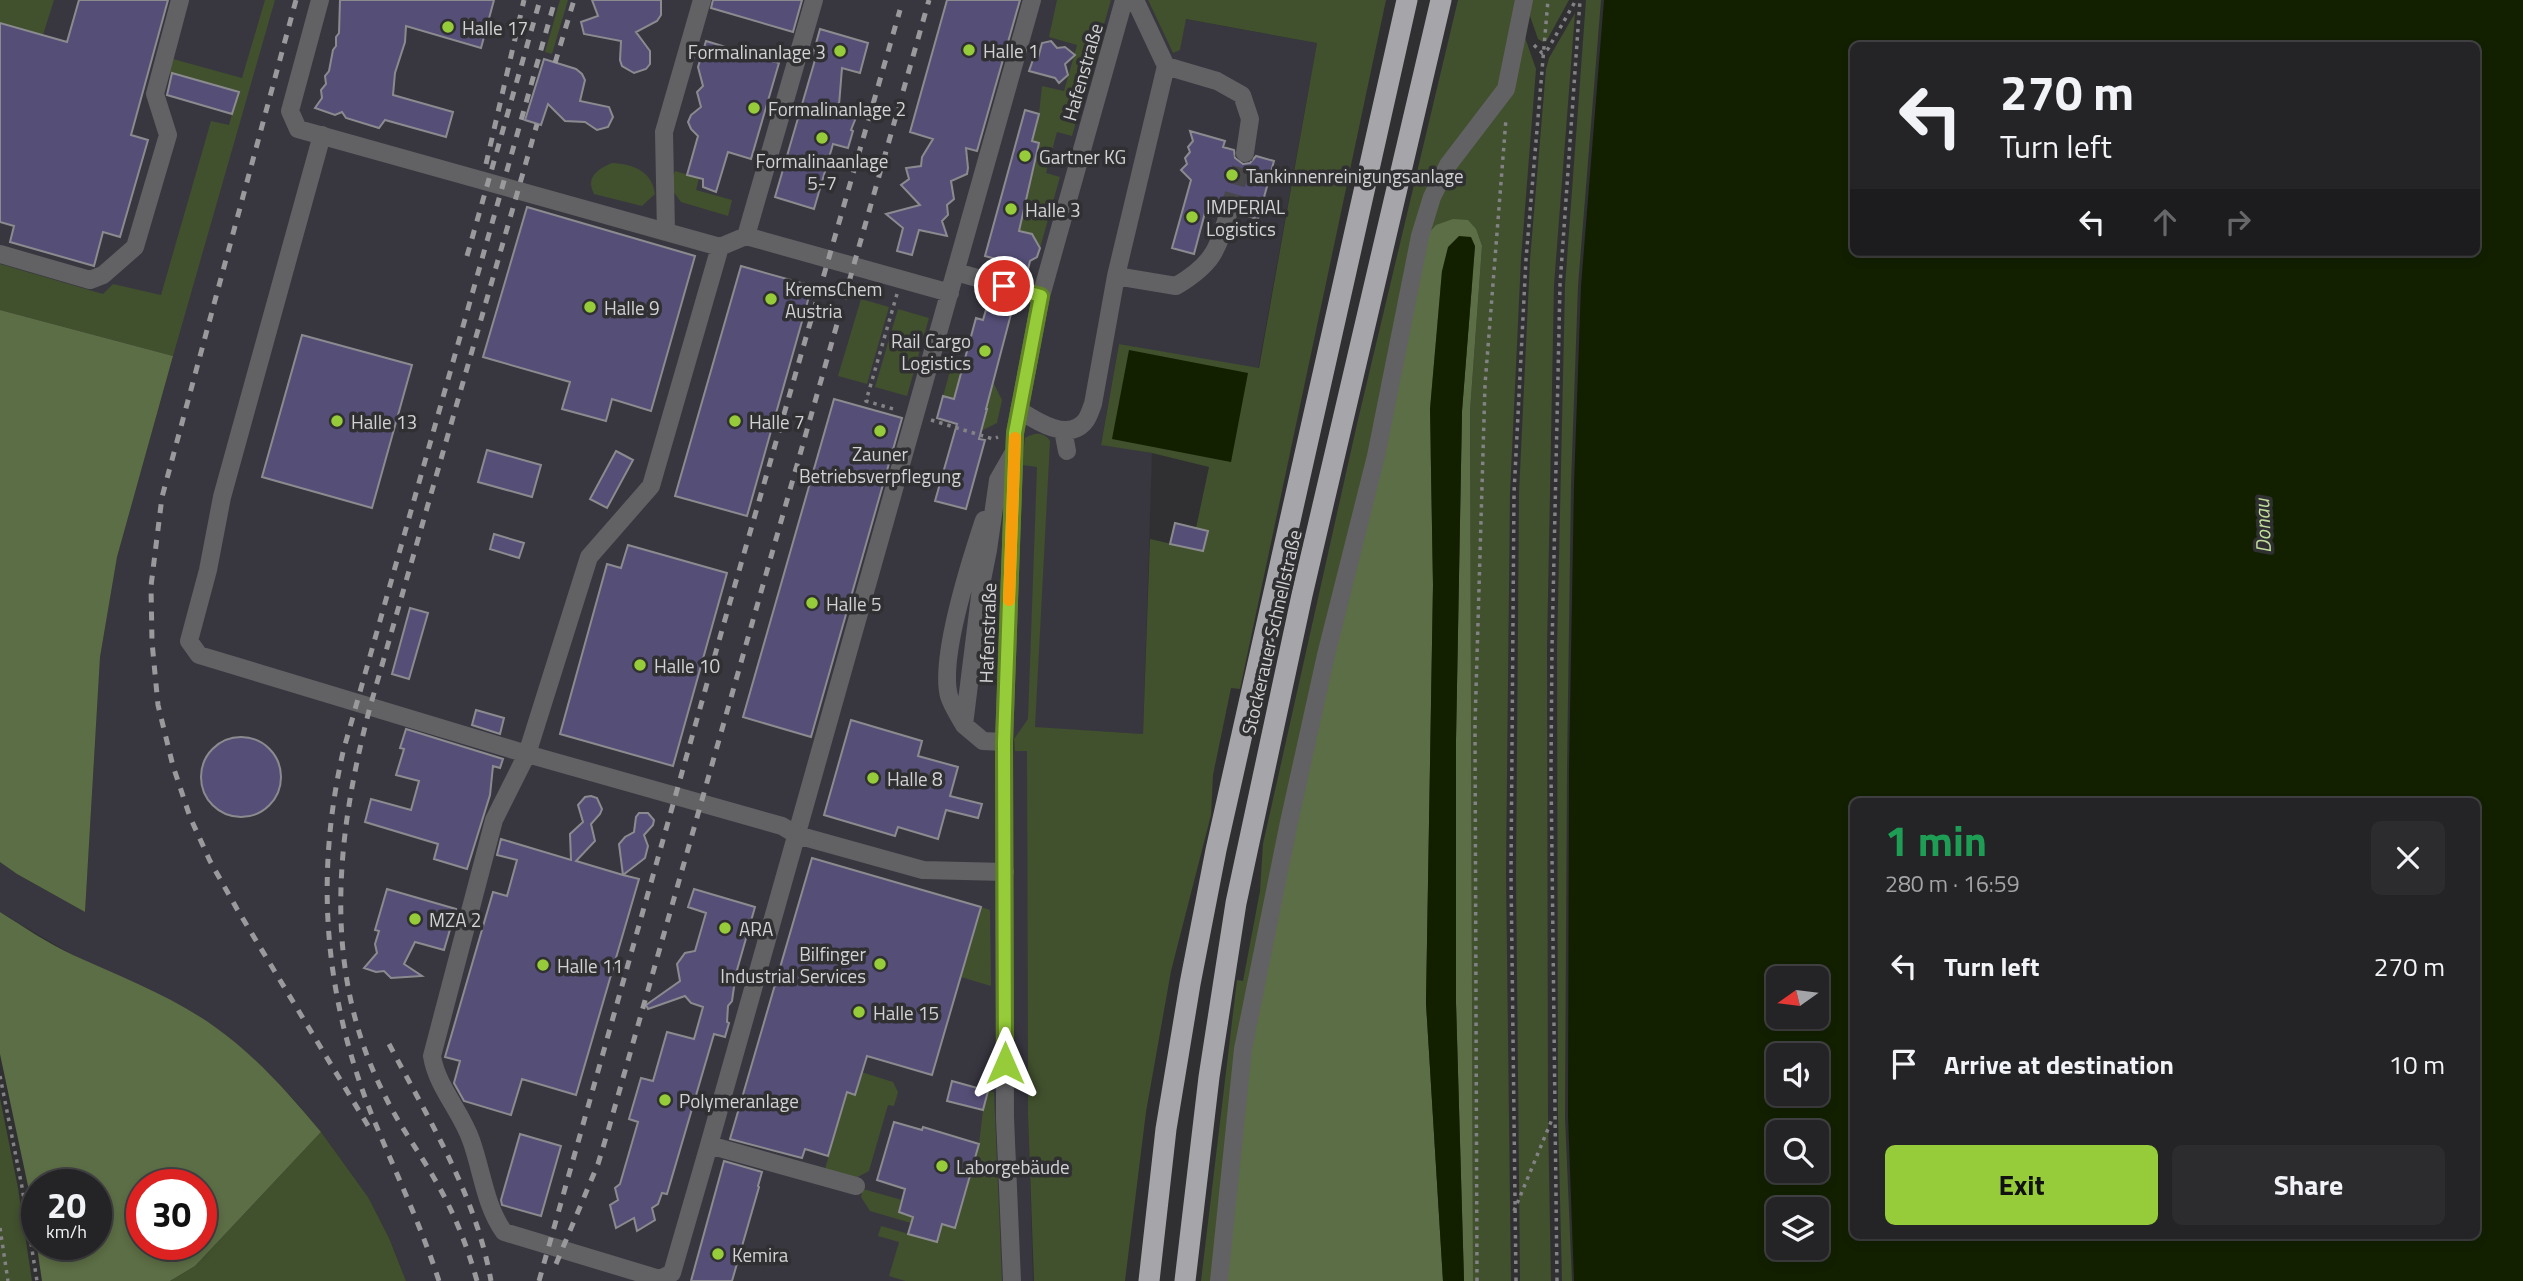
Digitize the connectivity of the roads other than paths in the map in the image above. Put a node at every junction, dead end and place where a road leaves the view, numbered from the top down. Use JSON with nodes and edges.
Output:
{"nodes":[{"id":1,"x":180,"y":0,"type":"edge"},
{"id":2,"x":320,"y":0,"type":"edge"},
{"id":3,"x":702,"y":0,"type":"edge"},
{"id":4,"x":814,"y":0,"type":"edge"},
{"id":5,"x":1032,"y":0,"type":"edge"},
{"id":6,"x":1124,"y":0,"type":"edge"},
{"id":7,"x":1135,"y":0,"type":"edge"},
{"id":8,"x":1407,"y":0,"type":"edge"},
{"id":9,"x":1441,"y":0,"type":"edge"},
{"id":10,"x":1523,"y":6,"type":"edge"},
{"id":11,"x":1166,"y":66,"type":"junction"},
{"id":12,"x":322,"y":135,"type":"junction"},
{"id":13,"x":1245,"y":153,"type":"tunnel mouth"},
{"id":14,"x":1229,"y":211,"type":"tunnel mouth"},
{"id":15,"x":666,"y":232,"type":"junction"},
{"id":16,"x":746,"y":236,"type":"junction"},
{"id":17,"x":720,"y":247,"type":"junction"},
{"id":18,"x":0,"y":254,"type":"edge"},
{"id":19,"x":956,"y":272,"type":"junction"},
{"id":20,"x":1116,"y":276,"type":"junction"},
{"id":21,"x":950,"y":293,"type":"junction"},
{"id":22,"x":1041,"y":296,"type":"junction"},
{"id":23,"x":1019,"y":410,"type":"junction"},
{"id":24,"x":1063,"y":430,"type":"junction"},
{"id":25,"x":1015,"y":451,"type":"junction"},
{"id":26,"x":1068,"y":451,"type":"dead end"},
{"id":27,"x":998,"y":480,"type":"junction"},
{"id":28,"x":964,"y":725,"type":"junction"},
{"id":29,"x":1004,"y":742,"type":"junction"},
{"id":30,"x":527,"y":754,"type":"junction"},
{"id":31,"x":797,"y":835,"type":"junction"},
{"id":32,"x":1005,"y":872,"type":"junction"},
{"id":33,"x":709,"y":1145,"type":"junction"},
{"id":34,"x":856,"y":1186,"type":"dead end"},
{"id":35,"x":1012,"y":1281,"type":"edge"},
{"id":36,"x":1149,"y":1281,"type":"edge"},
{"id":37,"x":1185,"y":1281,"type":"edge"},
{"id":38,"x":1219,"y":1281,"type":"edge"}],
"edges":[{"from":1,"to":18,"type":"street"},
{"from":2,"to":12,"type":"street"},
{"from":3,"to":15,"type":"street"},
{"from":4,"to":16,"type":"street"},
{"from":5,"to":19,"type":"street"},
{"from":6,"to":22,"type":"street","name":"Hafenstraße"},
{"from":7,"to":11,"type":"street"},
{"from":8,"to":36,"type":"highway","name":"Stockerauer Schnellstraße"},
{"from":9,"to":37,"type":"highway","name":"Stockerauer Schnellstraße"},
{"from":10,"to":38,"type":"street"},
{"from":11,"to":13,"type":"street"},
{"from":11,"to":20,"type":"street"},
{"from":12,"to":15,"type":"street"},
{"from":12,"to":30,"type":"street"},
{"from":14,"to":20,"type":"street"},
{"from":15,"to":17,"type":"street"},
{"from":16,"to":17,"type":"street"},
{"from":16,"to":21,"type":"street"},
{"from":17,"to":30,"type":"street"},
{"from":19,"to":21,"type":"street"},
{"from":19,"to":22,"type":"street"},
{"from":20,"to":24,"type":"street"},
{"from":21,"to":31,"type":"street"},
{"from":22,"to":23,"type":"street","name":"Hafenstraße"},
{"from":23,"to":24,"type":"street"},
{"from":23,"to":25,"type":"street","name":"Hafenstraße"},
{"from":24,"to":26,"type":"street"},
{"from":25,"to":27,"type":"street"},
{"from":25,"to":29,"type":"street","name":"Hafenstraße"},
{"from":27,"to":28,"type":"street"},
{"from":27,"to":28,"type":"street"},
{"from":28,"to":29,"type":"street"},
{"from":29,"to":32,"type":"street","name":"Hafenstraße"},
{"from":30,"to":31,"type":"street"},
{"from":30,"to":33,"type":"street"},
{"from":31,"to":32,"type":"street"},
{"from":31,"to":33,"type":"street"},
{"from":32,"to":35,"type":"street","name":"Hafenstraße"},
{"from":33,"to":34,"type":"street"}]}
